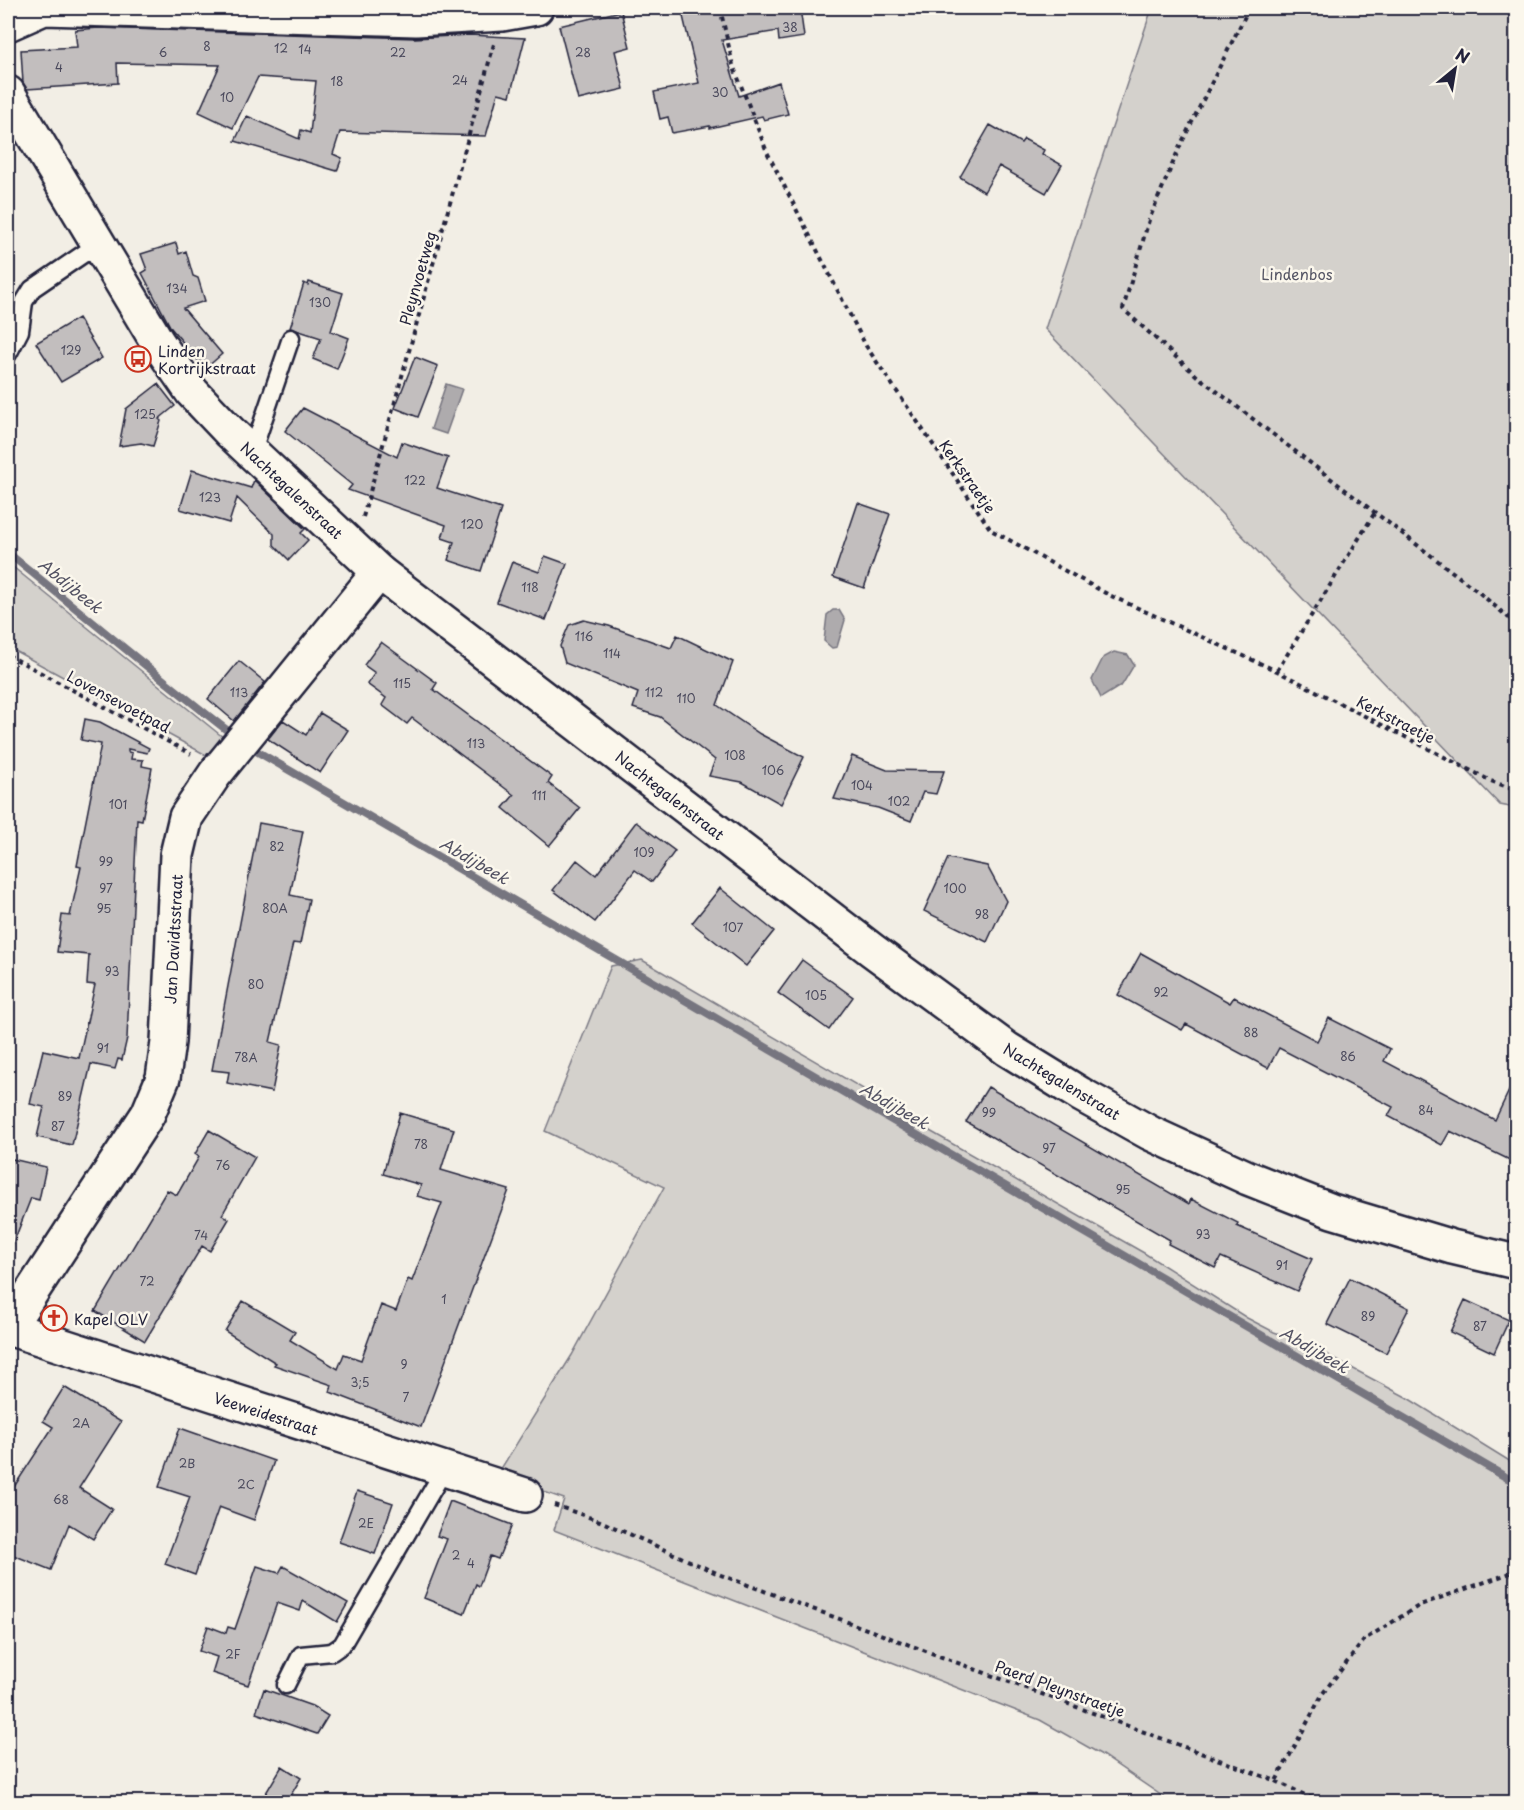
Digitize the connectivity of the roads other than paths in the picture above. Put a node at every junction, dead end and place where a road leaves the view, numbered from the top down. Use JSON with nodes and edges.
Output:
{"nodes":[{"id":1,"x":45,"y":8,"type":"edge"},
{"id":2,"x":536,"y":8,"type":"edge"},
{"id":3,"x":8,"y":24,"type":"edge"},
{"id":4,"x":8,"y":93,"type":"edge"},
{"id":5,"x":98,"y":244,"type":"junction"},
{"id":6,"x":291,"y":338,"type":"dead end"},
{"id":7,"x":8,"y":354,"type":"edge"},
{"id":8,"x":252,"y":453,"type":"junction"},
{"id":9,"x":379,"y":572,"type":"junction"},
{"id":10,"x":1516,"y":1262,"type":"edge"},
{"id":11,"x":8,"y":1328,"type":"edge"},
{"id":12,"x":444,"y":1470,"type":"junction"},
{"id":13,"x":525,"y":1496,"type":"road end"},
{"id":14,"x":286,"y":1685,"type":"dead end"}],
"edges":[{"from":1,"to":2,"type":"street"},
{"from":1,"to":3,"type":"street"},
{"from":4,"to":5,"type":"street","name":"Nachtegalenstraat"},
{"from":5,"to":7,"type":"lane"},
{"from":5,"to":8,"type":"street","name":"Nachtegalenstraat"},
{"from":6,"to":8,"type":"lane"},
{"from":8,"to":9,"type":"street","name":"Nachtegalenstraat"},
{"from":9,"to":10,"type":"street","name":"Nachtegalenstraat"},
{"from":9,"to":11,"type":"street","name":"Jan Davidtsstraat"},
{"from":11,"to":12,"type":"street","name":"Veeweidestraat"},
{"from":12,"to":13,"type":"street","name":"Veeweidestraat"},
{"from":12,"to":14,"type":"lane"}]}
